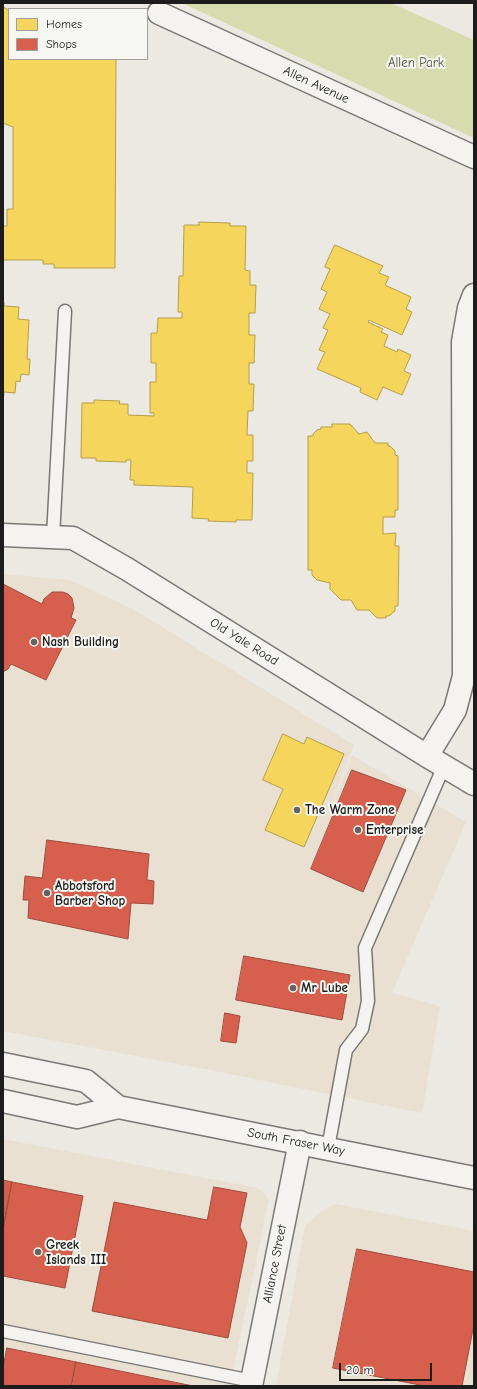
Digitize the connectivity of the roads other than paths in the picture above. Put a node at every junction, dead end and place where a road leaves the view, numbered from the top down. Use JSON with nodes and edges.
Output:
{"nodes":[{"id":1,"x":159,"y":13,"type":"dead end"},
{"id":2,"x":474,"y":157,"type":"edge"},
{"id":3,"x":474,"y":295,"type":"edge"},
{"id":4,"x":65,"y":312,"type":"dead end"},
{"id":5,"x":3,"y":535,"type":"edge"},
{"id":6,"x":53,"y":537,"type":"junction"},
{"id":7,"x":435,"y":761,"type":"junction"},
{"id":8,"x":474,"y":784,"type":"edge"},
{"id":9,"x":3,"y":1064,"type":"edge"},
{"id":10,"x":3,"y":1101,"type":"edge"},
{"id":11,"x":118,"y":1107,"type":"junction"},
{"id":12,"x":300,"y":1142,"type":"junction"},
{"id":13,"x":328,"y":1148,"type":"junction"},
{"id":14,"x":474,"y":1178,"type":"edge"},
{"id":15,"x":3,"y":1331,"type":"edge"},
{"id":16,"x":251,"y":1384,"type":"edge"}],
"edges":[{"from":1,"to":2,"type":"street","name":"Allen Avenue"},
{"from":3,"to":7,"type":"street"},
{"from":4,"to":6,"type":"lane"},
{"from":5,"to":6,"type":"street","name":"Old Yale Road"},
{"from":6,"to":7,"type":"street","name":"Old Yale Road"},
{"from":7,"to":8,"type":"street","name":"Old Yale Road"},
{"from":7,"to":13,"type":"lane"},
{"from":9,"to":11,"type":"street","name":"South Fraser Way"},
{"from":10,"to":11,"type":"street","name":"South Fraser Way"},
{"from":11,"to":12,"type":"street","name":"South Fraser Way"},
{"from":12,"to":13,"type":"street","name":"South Fraser Way"},
{"from":12,"to":16,"type":"street","name":"Alliance Street"},
{"from":13,"to":14,"type":"street","name":"South Fraser Way"},
{"from":15,"to":16,"type":"lane"}]}
